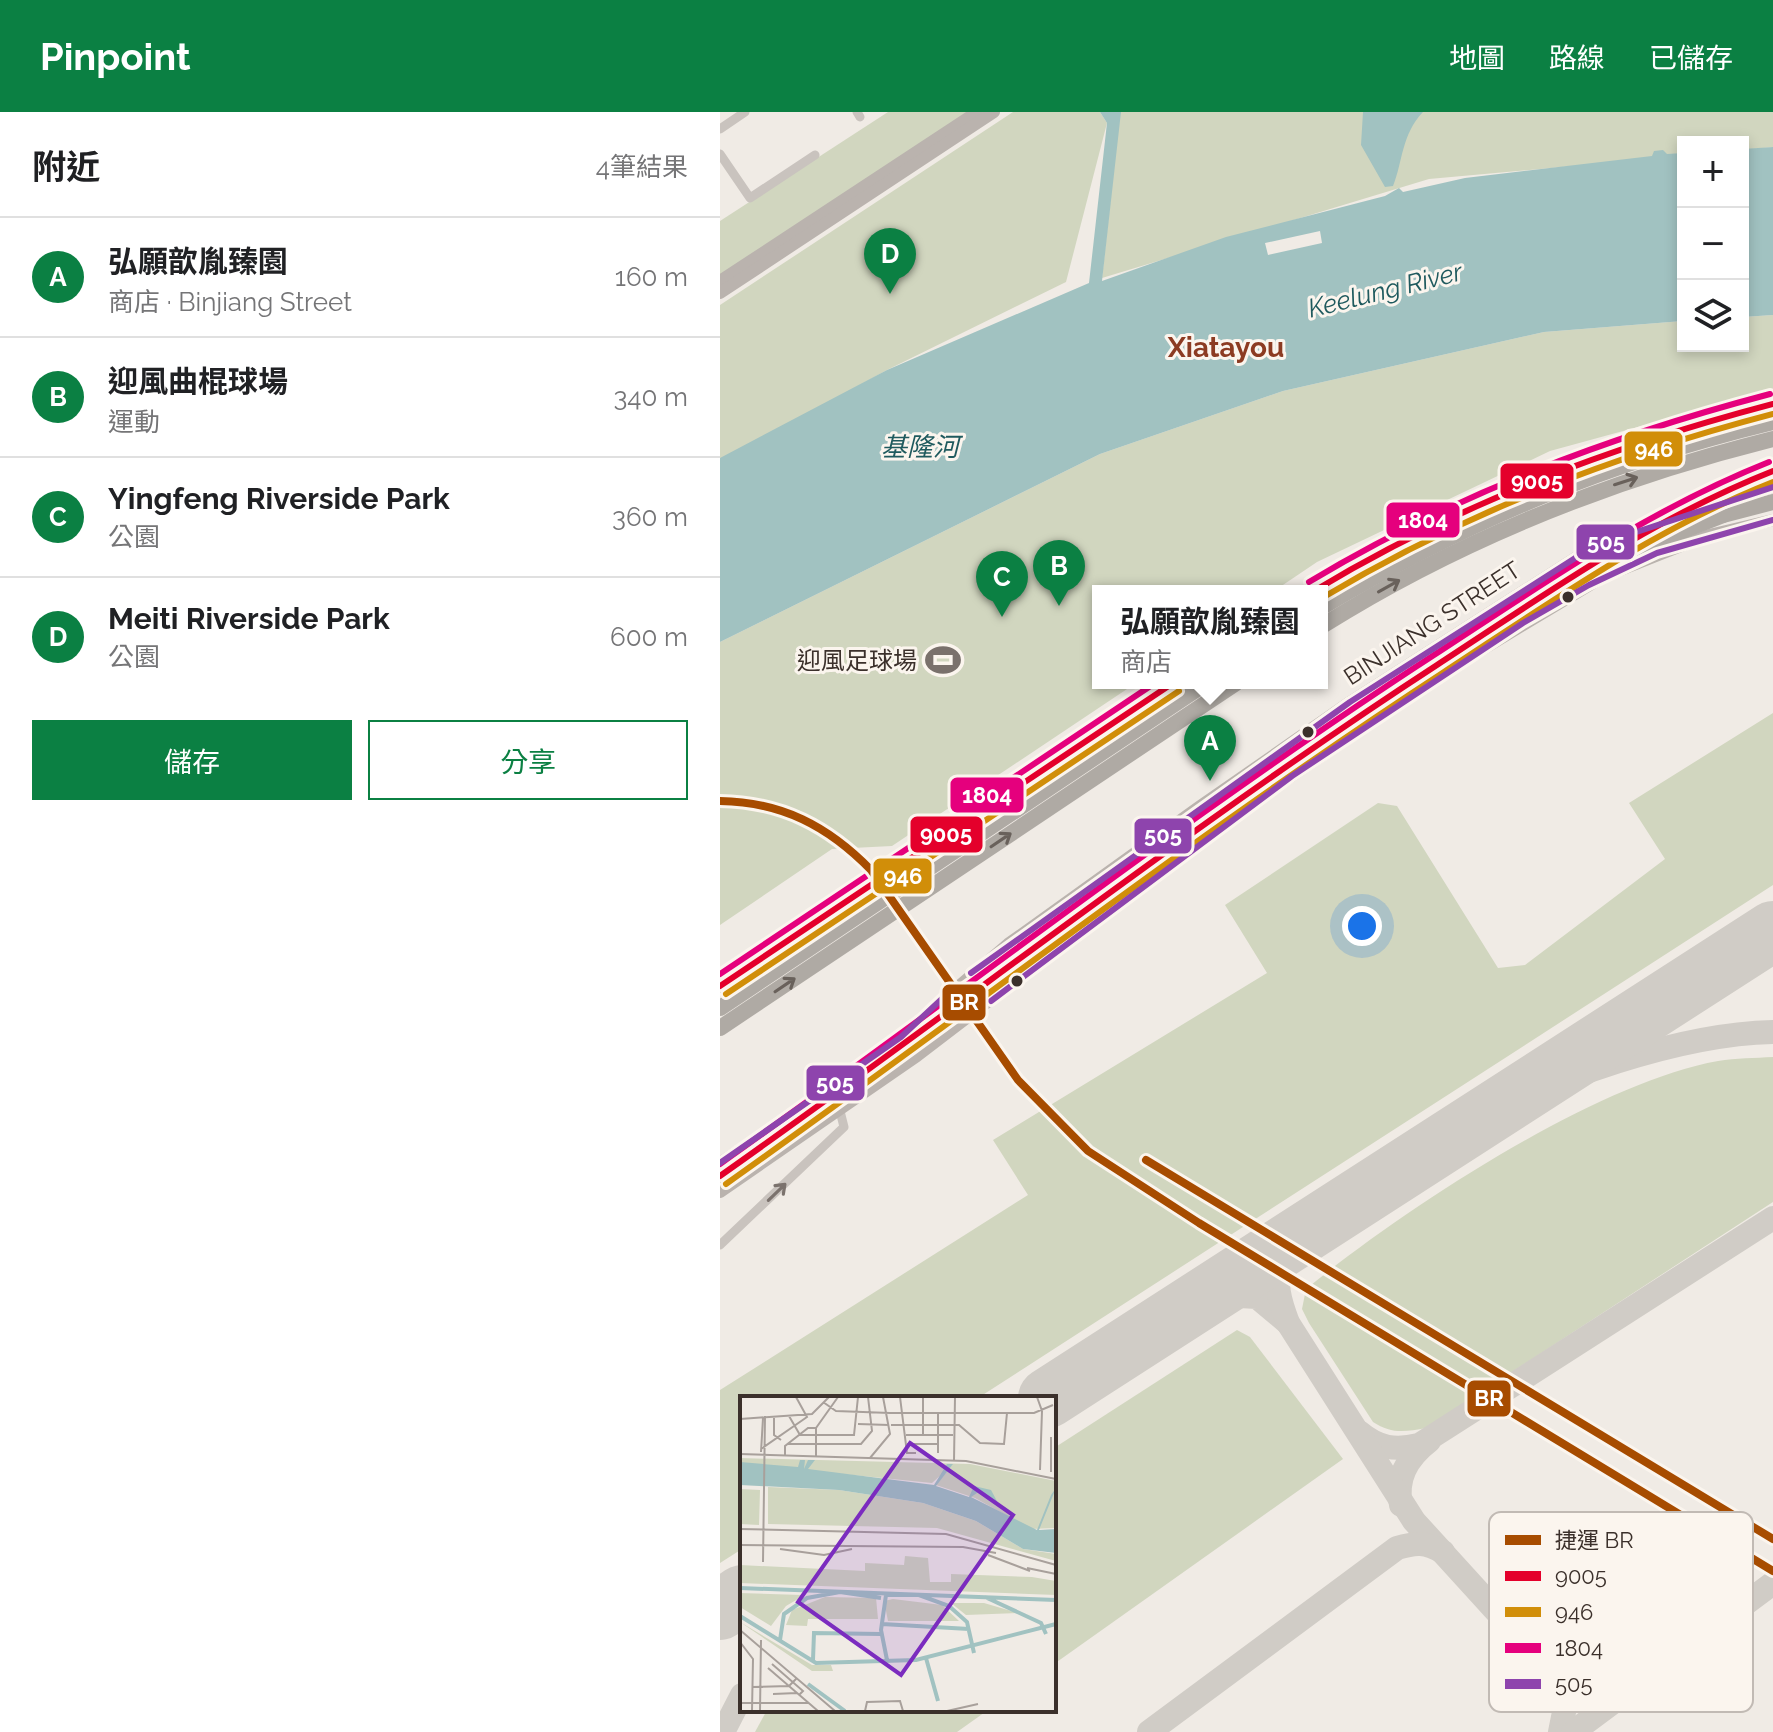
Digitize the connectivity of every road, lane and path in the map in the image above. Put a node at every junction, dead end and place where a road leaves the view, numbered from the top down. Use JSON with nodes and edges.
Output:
{"nodes":[{"id":1,"x":977,"y":112,"type":"edge"},
{"id":2,"x":994,"y":112,"type":"edge"},
{"id":3,"x":743,"y":113,"type":"edge"},
{"id":4,"x":720,"y":129,"type":"edge"},
{"id":5,"x":720,"y":154,"type":"edge"},
{"id":6,"x":815,"y":155,"type":"dead end"},
{"id":7,"x":720,"y":281,"type":"edge"},
{"id":8,"x":720,"y":293,"type":"edge"},
{"id":9,"x":1773,"y":404,"type":"edge"},
{"id":10,"x":1773,"y":422,"type":"edge"},
{"id":11,"x":1773,"y":439,"type":"edge"},
{"id":12,"x":1773,"y":471,"type":"edge"},
{"id":13,"x":1773,"y":487,"type":"edge"},
{"id":14,"x":1773,"y":502,"type":"edge"},
{"id":15,"x":1701,"y":510,"type":"junction"},
{"id":16,"x":1773,"y":520,"type":"edge"},
{"id":17,"x":1709,"y":535,"type":"junction"},
{"id":18,"x":1325,"y":585,"type":"edge"},
{"id":19,"x":1544,"y":595,"type":"junction"},
{"id":20,"x":1328,"y":603,"type":"edge"},
{"id":21,"x":1328,"y":623,"type":"edge"},
{"id":22,"x":1164,"y":689,"type":"edge"},
{"id":23,"x":1197,"y":689,"type":"edge"},
{"id":24,"x":1227,"y":689,"type":"edge"},
{"id":25,"x":971,"y":973,"type":"junction"},
{"id":26,"x":720,"y":986,"type":"edge"},
{"id":27,"x":991,"y":1001,"type":"junction"},
{"id":28,"x":720,"y":1008,"type":"edge"},
{"id":29,"x":720,"y":1028,"type":"edge"},
{"id":30,"x":840,"y":1111,"type":"junction"},
{"id":31,"x":720,"y":1163,"type":"edge"},
{"id":32,"x":720,"y":1176,"type":"edge"},
{"id":33,"x":720,"y":1192,"type":"edge"},
{"id":34,"x":720,"y":1245,"type":"edge"}],
"edges":[{"from":1,"to":7,"type":"main road"},
{"from":2,"to":8,"type":"main road"},
{"from":3,"to":4,"type":"street"},
{"from":5,"to":6,"type":"street"},
{"from":9,"to":18,"type":"highway"},
{"from":10,"to":20,"type":"highway"},
{"from":21,"to":11,"type":"highway","one_way":true},
{"from":12,"to":19,"type":"highway","bridge":true},
{"from":13,"to":15,"type":"main road","name":"BINJIANG STREET"},
{"from":14,"to":19,"type":"highway","bridge":true},
{"from":15,"to":17,"type":"main road"},
{"from":15,"to":25,"type":"main road","name":"BINJIANG STREET"},
{"from":16,"to":17,"type":"main road","name":"BINJIANG STREET"},
{"from":17,"to":27,"type":"main road","name":"BINJIANG STREET"},
{"from":19,"to":32,"type":"highway","bridge":true},
{"from":22,"to":26,"type":"highway"},
{"from":23,"to":28,"type":"highway"},
{"from":29,"to":24,"type":"highway","one_way":true},
{"from":25,"to":27,"type":"main road"},
{"from":25,"to":31,"type":"main road","name":"BINJIANG STREET"},
{"from":27,"to":30,"type":"main road","name":"BINJIANG STREET"},
{"from":30,"to":33,"type":"main road","name":"BINJIANG STREET"},
{"from":34,"to":30,"type":"street","one_way":true}]}
